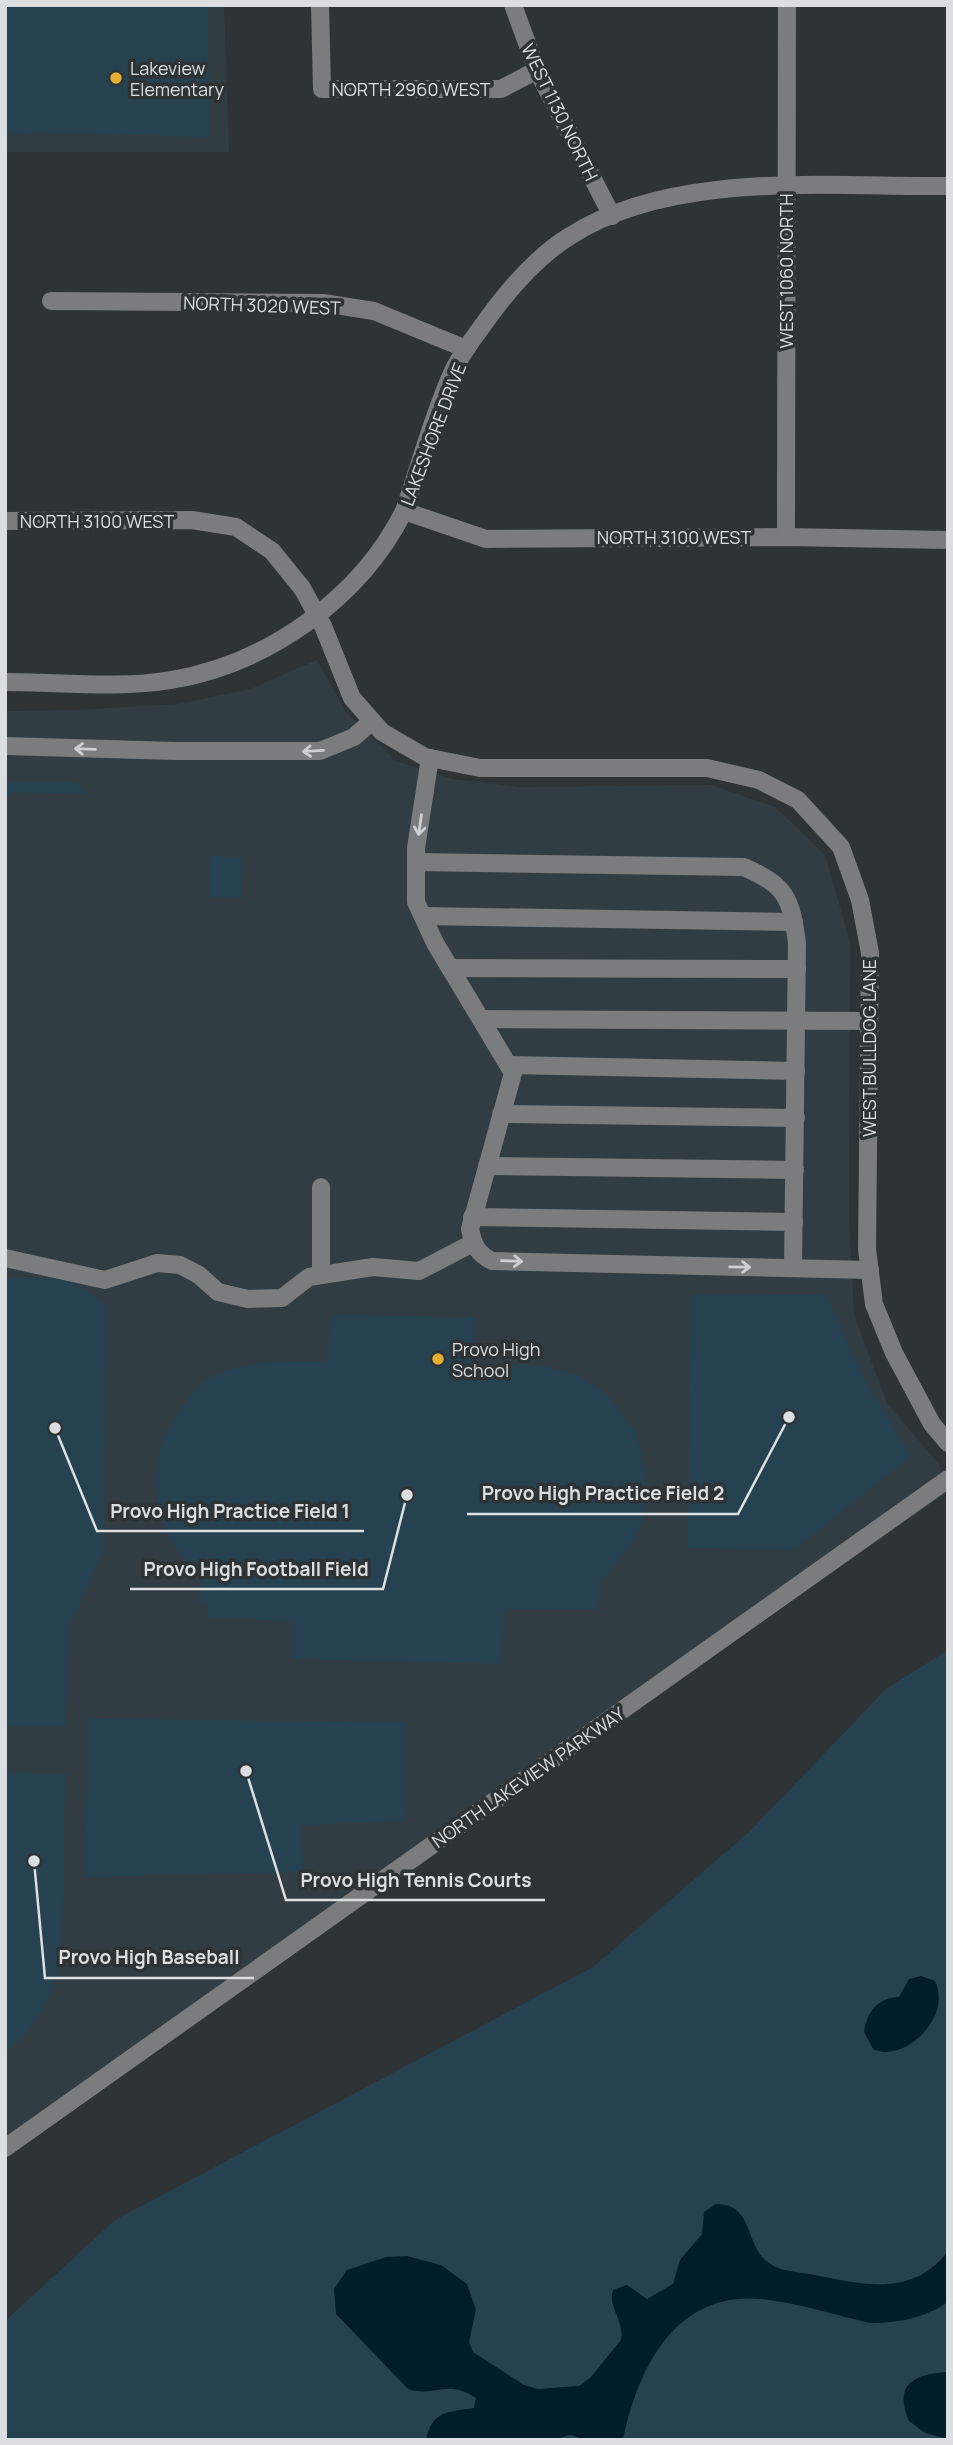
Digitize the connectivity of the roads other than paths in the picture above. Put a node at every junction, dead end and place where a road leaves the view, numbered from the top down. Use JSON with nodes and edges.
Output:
{"nodes":[{"id":1,"x":320,"y":5,"type":"edge"},
{"id":2,"x":513,"y":5,"type":"edge"},
{"id":3,"x":787,"y":5,"type":"edge"},
{"id":4,"x":537,"y":70,"type":"junction"},
{"id":5,"x":948,"y":186,"type":"edge"},
{"id":6,"x":786,"y":187,"type":"junction"},
{"id":7,"x":612,"y":216,"type":"junction"},
{"id":8,"x":51,"y":301,"type":"dead end"},
{"id":9,"x":466,"y":349,"type":"junction"},
{"id":10,"x":404,"y":511,"type":"junction"},
{"id":11,"x":5,"y":521,"type":"edge"},
{"id":12,"x":786,"y":537,"type":"junction"},
{"id":13,"x":948,"y":540,"type":"edge"},
{"id":14,"x":316,"y":615,"type":"junction"},
{"id":15,"x":5,"y":682,"type":"edge"},
{"id":16,"x":372,"y":720,"type":"junction"},
{"id":17,"x":5,"y":746,"type":"edge"},
{"id":18,"x":430,"y":758,"type":"junction"},
{"id":19,"x":416,"y":862,"type":"junction"},
{"id":20,"x":423,"y":916,"type":"junction"},
{"id":21,"x":794,"y":922,"type":"junction"},
{"id":22,"x":450,"y":968,"type":"junction"},
{"id":23,"x":797,"y":969,"type":"junction"},
{"id":24,"x":481,"y":1019,"type":"junction"},
{"id":25,"x":796,"y":1020,"type":"junction"},
{"id":26,"x":869,"y":1021,"type":"junction"},
{"id":27,"x":509,"y":1065,"type":"junction"},
{"id":28,"x":796,"y":1070,"type":"junction"},
{"id":29,"x":501,"y":1114,"type":"junction"},
{"id":30,"x":796,"y":1118,"type":"junction"},
{"id":31,"x":487,"y":1166,"type":"junction"},
{"id":32,"x":795,"y":1170,"type":"junction"},
{"id":33,"x":321,"y":1187,"type":"dead end"},
{"id":34,"x":472,"y":1217,"type":"junction"},
{"id":35,"x":794,"y":1222,"type":"junction"},
{"id":36,"x":473,"y":1243,"type":"junction"},
{"id":37,"x":5,"y":1258,"type":"edge"},
{"id":38,"x":793,"y":1268,"type":"junction"},
{"id":39,"x":870,"y":1270,"type":"junction"},
{"id":40,"x":321,"y":1275,"type":"junction"},
{"id":41,"x":948,"y":1443,"type":"edge"},
{"id":42,"x":948,"y":1479,"type":"edge"},
{"id":43,"x":5,"y":2148,"type":"edge"}],
"edges":[{"from":1,"to":4,"type":"street","name":"NORTH 2960 WEST"},
{"from":2,"to":4,"type":"street","name":"WEST 1130 NORTH"},
{"from":3,"to":6,"type":"street","name":"WEST 1060 NORTH"},
{"from":4,"to":7,"type":"street","name":"WEST 1130 NORTH"},
{"from":5,"to":6,"type":"street","name":"LAKESHORE DRIVE"},
{"from":6,"to":7,"type":"street","name":"LAKESHORE DRIVE"},
{"from":6,"to":12,"type":"street","name":"WEST 1060 NORTH"},
{"from":7,"to":9,"type":"street","name":"LAKESHORE DRIVE"},
{"from":8,"to":9,"type":"street","name":"NORTH 3020 WEST"},
{"from":9,"to":10,"type":"street","name":"LAKESHORE DRIVE"},
{"from":10,"to":12,"type":"street","name":"NORTH 3100 WEST"},
{"from":10,"to":14,"type":"street","name":"LAKESHORE DRIVE"},
{"from":11,"to":14,"type":"street","name":"NORTH 3100 WEST"},
{"from":12,"to":13,"type":"street","name":"NORTH 3100 WEST"},
{"from":14,"to":15,"type":"street","name":"LAKESHORE DRIVE"},
{"from":14,"to":16,"type":"street","name":"WEST BULLDOG LANE"},
{"from":16,"to":17,"type":"street","one_way":true},
{"from":16,"to":18,"type":"street","name":"WEST BULLDOG LANE"},
{"from":18,"to":19,"type":"street","one_way":true},
{"from":18,"to":26,"type":"street","name":"WEST BULLDOG LANE"},
{"from":19,"to":20,"type":"street"},
{"from":19,"to":21,"type":"street"},
{"from":20,"to":21,"type":"street"},
{"from":20,"to":22,"type":"street"},
{"from":21,"to":23,"type":"street"},
{"from":22,"to":23,"type":"street"},
{"from":22,"to":24,"type":"street"},
{"from":23,"to":25,"type":"street"},
{"from":24,"to":25,"type":"street"},
{"from":24,"to":27,"type":"street"},
{"from":25,"to":26,"type":"street"},
{"from":25,"to":28,"type":"street"},
{"from":26,"to":39,"type":"street","name":"WEST BULLDOG LANE"},
{"from":27,"to":28,"type":"street"},
{"from":27,"to":29,"type":"street"},
{"from":28,"to":30,"type":"street"},
{"from":29,"to":30,"type":"street"},
{"from":29,"to":31,"type":"street"},
{"from":30,"to":32,"type":"street"},
{"from":31,"to":32,"type":"street"},
{"from":31,"to":34,"type":"street"},
{"from":32,"to":35,"type":"street"},
{"from":33,"to":40,"type":"street"},
{"from":34,"to":35,"type":"street"},
{"from":34,"to":36,"type":"street"},
{"from":35,"to":38,"type":"street"},
{"from":36,"to":38,"type":"street","one_way":true},
{"from":36,"to":40,"type":"street"},
{"from":37,"to":40,"type":"street"},
{"from":38,"to":39,"type":"street"},
{"from":39,"to":41,"type":"street","name":"WEST BULLDOG LANE"},
{"from":42,"to":43,"type":"street","name":"NORTH LAKEVIEW PARKWAY"}]}
